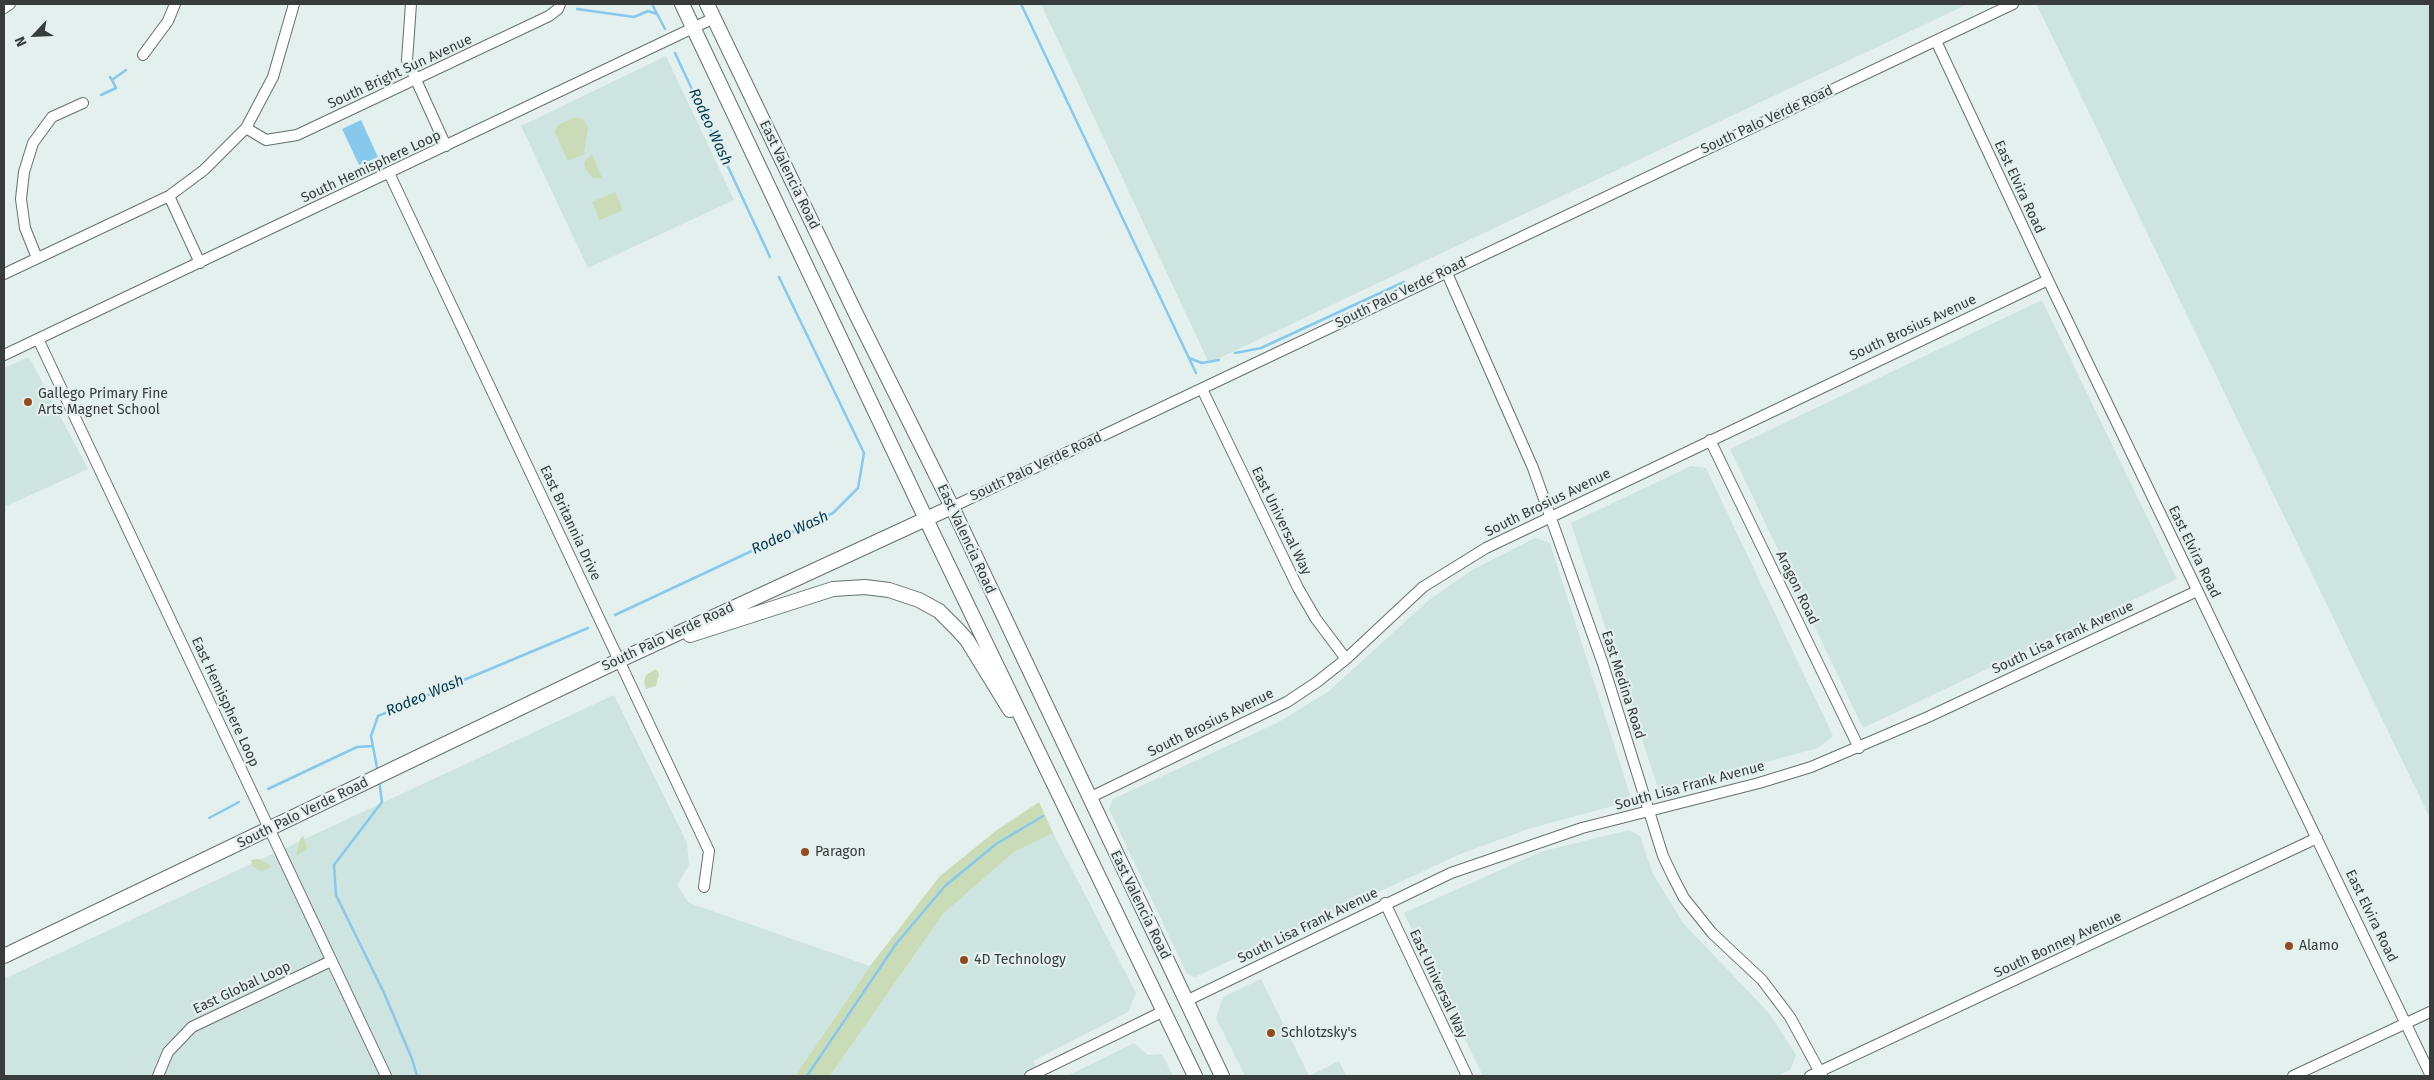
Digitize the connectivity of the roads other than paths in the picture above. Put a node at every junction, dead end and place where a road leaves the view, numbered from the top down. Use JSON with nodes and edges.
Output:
{"nodes":[{"id":1,"x":10,"y":4,"type":"edge"},
{"id":2,"x":175,"y":4,"type":"edge"},
{"id":3,"x":294,"y":4,"type":"edge"},
{"id":4,"x":411,"y":4,"type":"edge"},
{"id":5,"x":682,"y":4,"type":"edge"},
{"id":6,"x":707,"y":4,"type":"edge"},
{"id":7,"x":2013,"y":4,"type":"edge"},
{"id":8,"x":562,"y":5,"type":"edge"},
{"id":9,"x":4,"y":8,"type":"edge"},
{"id":10,"x":714,"y":18,"type":"junction"},
{"id":11,"x":694,"y":29,"type":"junction"},
{"id":12,"x":1936,"y":41,"type":"junction"},
{"id":13,"x":143,"y":55,"type":"dead end"},
{"id":14,"x":415,"y":80,"type":"junction"},
{"id":15,"x":83,"y":103,"type":"dead end"},
{"id":16,"x":246,"y":128,"type":"junction"},
{"id":17,"x":446,"y":146,"type":"junction"},
{"id":18,"x":389,"y":173,"type":"junction"},
{"id":19,"x":169,"y":196,"type":"junction"},
{"id":20,"x":37,"y":258,"type":"junction"},
{"id":21,"x":200,"y":263,"type":"junction"},
{"id":22,"x":1446,"y":271,"type":"junction"},
{"id":23,"x":4,"y":274,"type":"edge"},
{"id":24,"x":2048,"y":280,"type":"junction"},
{"id":25,"x":38,"y":339,"type":"junction"},
{"id":26,"x":4,"y":355,"type":"edge"},
{"id":27,"x":1202,"y":390,"type":"junction"},
{"id":28,"x":1710,"y":440,"type":"junction"},
{"id":29,"x":952,"y":507,"type":"junction"},
{"id":30,"x":926,"y":517,"type":"junction"},
{"id":31,"x":1551,"y":517,"type":"junction"},
{"id":32,"x":2198,"y":590,"type":"junction"},
{"id":33,"x":637,"y":652,"type":"junction"},
{"id":34,"x":1346,"y":659,"type":"junction"},
{"id":35,"x":620,"y":660,"type":"junction"},
{"id":36,"x":1860,"y":748,"type":"junction"},
{"id":37,"x":1047,"y":770,"type":"junction"},
{"id":38,"x":1089,"y":798,"type":"junction"},
{"id":39,"x":1649,"y":812,"type":"junction"},
{"id":40,"x":270,"y":830,"type":"junction"},
{"id":41,"x":2317,"y":838,"type":"junction"},
{"id":42,"x":704,"y":887,"type":"dead end"},
{"id":43,"x":1385,"y":903,"type":"junction"},
{"id":44,"x":4,"y":956,"type":"edge"},
{"id":45,"x":331,"y":961,"type":"junction"},
{"id":46,"x":1186,"y":1001,"type":"junction"},
{"id":47,"x":1164,"y":1011,"type":"junction"},
{"id":48,"x":2430,"y":1012,"type":"edge"},
{"id":49,"x":2407,"y":1023,"type":"junction"},
{"id":50,"x":1821,"y":1074,"type":"edge"},
{"id":51,"x":2430,"y":1074,"type":"edge"},
{"id":52,"x":158,"y":1076,"type":"edge"},
{"id":53,"x":386,"y":1076,"type":"edge"},
{"id":54,"x":1030,"y":1076,"type":"edge"},
{"id":55,"x":1195,"y":1076,"type":"edge"},
{"id":56,"x":1222,"y":1076,"type":"edge"},
{"id":57,"x":1467,"y":1076,"type":"edge"},
{"id":58,"x":1810,"y":1076,"type":"edge"},
{"id":59,"x":2293,"y":1076,"type":"edge"}],
"edges":[{"from":1,"to":9,"type":"street"},
{"from":2,"to":13,"type":"street"},
{"from":3,"to":16,"type":"street"},
{"from":4,"to":14,"type":"street"},
{"from":5,"to":11,"type":"main road","name":"East Valencia Road"},
{"from":6,"to":10,"type":"main road","name":"East Valencia Road"},
{"from":7,"to":12,"type":"street","name":"South Palo Verde Road"},
{"from":8,"to":14,"type":"street","name":"South Bright Sun Avenue"},
{"from":10,"to":11,"type":"street","name":"South Hemisphere Loop"},
{"from":10,"to":29,"type":"main road","name":"East Valencia Road"},
{"from":11,"to":17,"type":"street","name":"South Hemisphere Loop"},
{"from":11,"to":30,"type":"main road","name":"East Valencia Road"},
{"from":12,"to":22,"type":"street","name":"South Palo Verde Road"},
{"from":12,"to":24,"type":"street","name":"East Elvira Road"},
{"from":14,"to":16,"type":"street","name":"South Bright Sun Avenue"},
{"from":14,"to":17,"type":"street"},
{"from":15,"to":20,"type":"street"},
{"from":16,"to":19,"type":"street"},
{"from":17,"to":18,"type":"street","name":"South Hemisphere Loop"},
{"from":18,"to":21,"type":"street","name":"South Hemisphere Loop"},
{"from":18,"to":35,"type":"street","name":"East Britannia Drive"},
{"from":19,"to":20,"type":"street"},
{"from":19,"to":21,"type":"street"},
{"from":20,"to":23,"type":"street"},
{"from":21,"to":25,"type":"street","name":"South Hemisphere Loop"},
{"from":22,"to":27,"type":"street","name":"South Palo Verde Road"},
{"from":22,"to":31,"type":"street","name":"East Medina Road"},
{"from":24,"to":28,"type":"street","name":"South Brosius Avenue"},
{"from":24,"to":32,"type":"street","name":"East Elvira Road"},
{"from":25,"to":26,"type":"street","name":"South Hemisphere Loop"},
{"from":25,"to":40,"type":"street","name":"East Hemisphere Loop"},
{"from":27,"to":29,"type":"street","name":"South Palo Verde Road"},
{"from":27,"to":34,"type":"street","name":"East Universal Way"},
{"from":28,"to":31,"type":"street","name":"South Brosius Avenue"},
{"from":28,"to":36,"type":"street","name":"Aragon Road"},
{"from":29,"to":30,"type":"main road","name":"South Palo Verde Road"},
{"from":29,"to":38,"type":"main road","name":"East Valencia Road"},
{"from":30,"to":33,"type":"main road","name":"South Palo Verde Road"},
{"from":30,"to":37,"type":"main road","name":"East Valencia Road"},
{"from":31,"to":34,"type":"street","name":"South Brosius Avenue"},
{"from":31,"to":39,"type":"street","name":"East Medina Road"},
{"from":32,"to":36,"type":"street","name":"South Lisa Frank Avenue"},
{"from":32,"to":41,"type":"street","name":"East Elvira Road"},
{"from":33,"to":35,"type":"main road","name":"South Palo Verde Road"},
{"from":33,"to":37,"type":"main road"},
{"from":34,"to":38,"type":"street","name":"South Brosius Avenue"},
{"from":35,"to":40,"type":"main road","name":"South Palo Verde Road"},
{"from":35,"to":42,"type":"street","name":"East Britannia Drive"},
{"from":36,"to":39,"type":"street","name":"South Lisa Frank Avenue"},
{"from":37,"to":47,"type":"main road","name":"East Valencia Road"},
{"from":38,"to":46,"type":"main road","name":"East Valencia Road"},
{"from":39,"to":43,"type":"street","name":"South Lisa Frank Avenue"},
{"from":39,"to":50,"type":"street","name":"East Medina Road"},
{"from":40,"to":44,"type":"main road","name":"South Palo Verde Road"},
{"from":40,"to":45,"type":"street","name":"East Hemisphere Loop"},
{"from":41,"to":49,"type":"street","name":"East Elvira Road"},
{"from":41,"to":50,"type":"street","name":"South Bonney Avenue"},
{"from":43,"to":46,"type":"street","name":"South Lisa Frank Avenue"},
{"from":43,"to":57,"type":"street","name":"East Universal Way"},
{"from":45,"to":52,"type":"street","name":"East Global Loop"},
{"from":45,"to":53,"type":"street","name":"East Hemisphere Loop"},
{"from":46,"to":47,"type":"main road"},
{"from":46,"to":56,"type":"main road","name":"East Valencia Road"},
{"from":47,"to":54,"type":"street"},
{"from":47,"to":55,"type":"main road","name":"East Valencia Road"},
{"from":48,"to":49,"type":"street"},
{"from":49,"to":51,"type":"street","name":"East Elvira Road"},
{"from":49,"to":59,"type":"street"},
{"from":50,"to":58,"type":"street","name":"South Bonney Avenue"}]}
